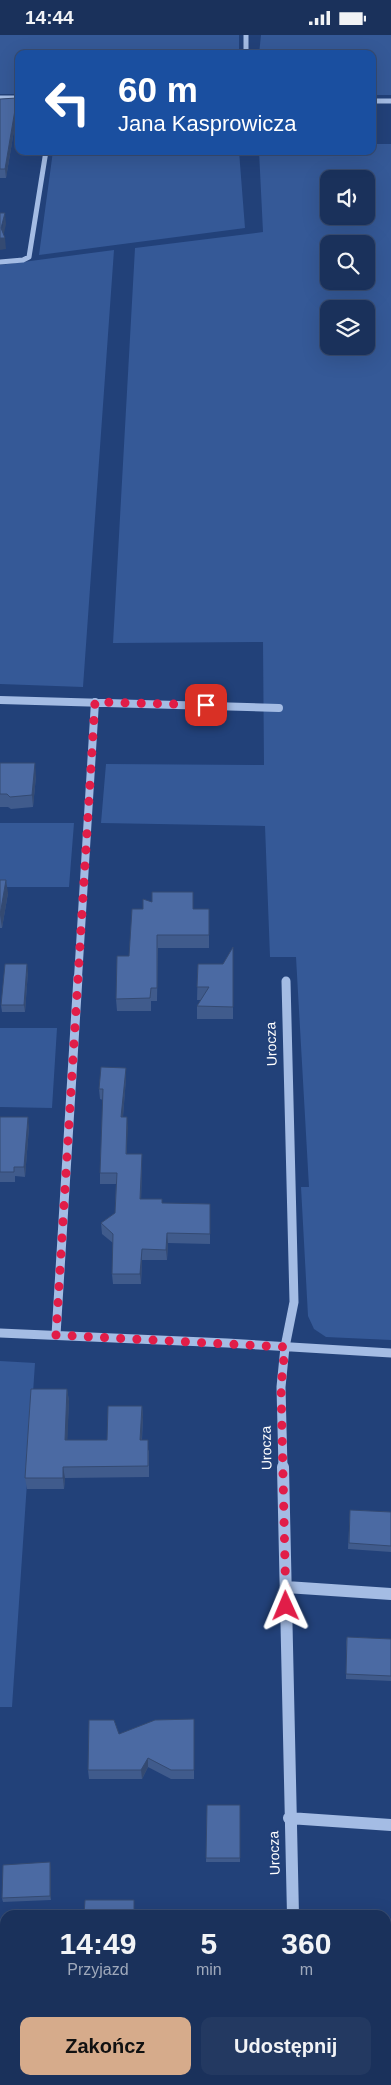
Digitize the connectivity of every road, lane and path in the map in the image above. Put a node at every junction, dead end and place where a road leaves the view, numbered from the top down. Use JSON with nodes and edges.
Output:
{"nodes":[{"id":1,"x":246,"y":35,"type":"edge"},
{"id":2,"x":246,"y":50,"type":"edge"},
{"id":3,"x":0,"y":98,"type":"edge"},
{"id":4,"x":15,"y":98,"type":"edge"},
{"id":5,"x":376,"y":101,"type":"edge"},
{"id":6,"x":391,"y":101,"type":"edge"},
{"id":7,"x":45,"y":155,"type":"edge"},
{"id":8,"x":0,"y":262,"type":"edge"},
{"id":9,"x":0,"y":700,"type":"edge"},
{"id":10,"x":95,"y":702,"type":"junction"},
{"id":11,"x":279,"y":708,"type":"dead end"},
{"id":12,"x":286,"y":981,"type":"dead end"},
{"id":13,"x":0,"y":1333,"type":"edge"},
{"id":14,"x":56,"y":1335,"type":"junction"},
{"id":15,"x":285,"y":1347,"type":"junction"},
{"id":16,"x":391,"y":1353,"type":"edge"},
{"id":17,"x":286,"y":1587,"type":"junction"},
{"id":18,"x":391,"y":1594,"type":"edge"},
{"id":19,"x":289,"y":1818,"type":"junction"},
{"id":20,"x":391,"y":1825,"type":"edge"},
{"id":21,"x":293,"y":1910,"type":"edge"}],
"edges":[{"from":1,"to":2,"type":"street"},
{"from":3,"to":4,"type":"street"},
{"from":5,"to":6,"type":"street"},
{"from":7,"to":8,"type":"street"},
{"from":9,"to":10,"type":"street"},
{"from":10,"to":11,"type":"street"},
{"from":10,"to":14,"type":"street"},
{"from":12,"to":15,"type":"street","name":"Urocza"},
{"from":13,"to":14,"type":"street"},
{"from":14,"to":15,"type":"street"},
{"from":15,"to":16,"type":"street"},
{"from":15,"to":17,"type":"street","name":"Urocza"},
{"from":17,"to":18,"type":"street"},
{"from":17,"to":19,"type":"street","name":"Urocza"},
{"from":19,"to":20,"type":"street"},
{"from":19,"to":21,"type":"street","name":"Urocza"}]}
